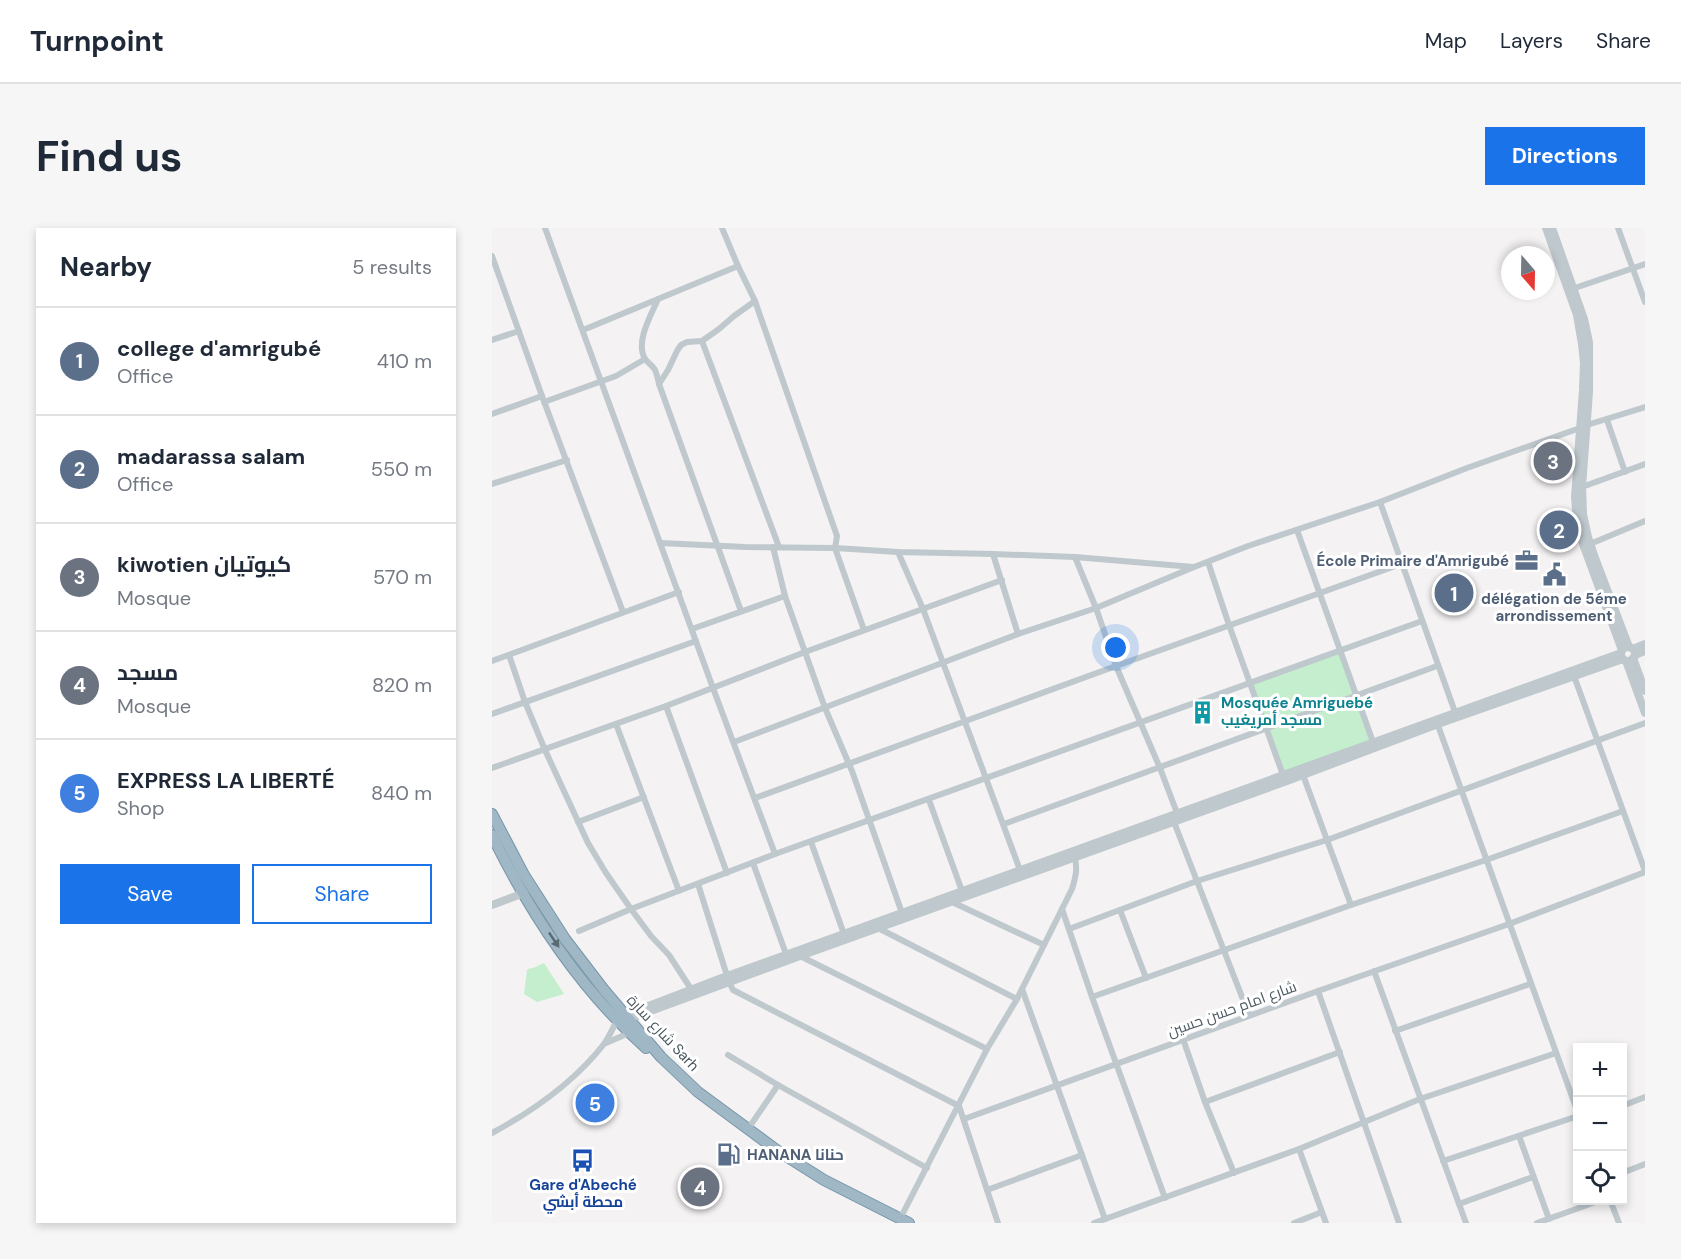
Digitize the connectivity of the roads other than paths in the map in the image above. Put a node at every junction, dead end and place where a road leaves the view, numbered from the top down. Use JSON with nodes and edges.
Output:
{"nodes":[{"id":1,"x":545,"y":228,"type":"edge"},
{"id":2,"x":722,"y":228,"type":"edge"},
{"id":3,"x":1546,"y":228,"type":"edge"},
{"id":4,"x":1552,"y":228,"type":"edge"},
{"id":5,"x":1618,"y":228,"type":"edge"},
{"id":6,"x":492,"y":256,"type":"edge"},
{"id":7,"x":1645,"y":264,"type":"edge"},
{"id":8,"x":738,"y":266,"type":"junction"},
{"id":9,"x":1633,"y":268,"type":"junction"},
{"id":10,"x":1571,"y":289,"type":"junction"},
{"id":11,"x":658,"y":299,"type":"junction"},
{"id":12,"x":755,"y":301,"type":"junction"},
{"id":13,"x":1645,"y":302,"type":"edge"},
{"id":14,"x":519,"y":330,"type":"junction"},
{"id":15,"x":583,"y":330,"type":"junction"},
{"id":16,"x":492,"y":340,"type":"edge"},
{"id":17,"x":702,"y":341,"type":"junction"},
{"id":18,"x":645,"y":359,"type":"junction"},
{"id":19,"x":601,"y":381,"type":"junction"},
{"id":20,"x":659,"y":384,"type":"junction"},
{"id":21,"x":543,"y":399,"type":"junction"},
{"id":22,"x":1645,"y":407,"type":"edge"},
{"id":23,"x":492,"y":414,"type":"edge"},
{"id":24,"x":1607,"y":420,"type":"junction"},
{"id":25,"x":1583,"y":427,"type":"junction"},
{"id":26,"x":567,"y":460,"type":"junction"},
{"id":27,"x":1645,"y":464,"type":"edge"},
{"id":28,"x":1625,"y":472,"type":"junction"},
{"id":29,"x":492,"y":484,"type":"edge"},
{"id":30,"x":1582,"y":487,"type":"junction"},
{"id":31,"x":1380,"y":502,"type":"junction"},
{"id":32,"x":1645,"y":522,"type":"edge"},
{"id":33,"x":1297,"y":530,"type":"junction"},
{"id":34,"x":660,"y":543,"type":"junction"},
{"id":35,"x":1590,"y":544,"type":"junction"},
{"id":36,"x":716,"y":545,"type":"junction"},
{"id":37,"x":776,"y":547,"type":"junction"},
{"id":38,"x":835,"y":548,"type":"junction"},
{"id":39,"x":898,"y":552,"type":"junction"},
{"id":40,"x":993,"y":554,"type":"junction"},
{"id":41,"x":1075,"y":557,"type":"junction"},
{"id":42,"x":1208,"y":562,"type":"junction"},
{"id":43,"x":1401,"y":564,"type":"junction"},
{"id":44,"x":1194,"y":567,"type":"junction"},
{"id":45,"x":1002,"y":580,"type":"junction"},
{"id":46,"x":679,"y":592,"type":"junction"},
{"id":47,"x":1318,"y":594,"type":"junction"},
{"id":48,"x":785,"y":596,"type":"junction"},
{"id":49,"x":1096,"y":608,"type":"junction"},
{"id":50,"x":922,"y":609,"type":"junction"},
{"id":51,"x":741,"y":611,"type":"junction"},
{"id":52,"x":623,"y":612,"type":"junction"},
{"id":53,"x":1422,"y":621,"type":"junction"},
{"id":54,"x":1229,"y":625,"type":"junction"},
{"id":55,"x":692,"y":629,"type":"junction"},
{"id":56,"x":864,"y":630,"type":"junction"},
{"id":57,"x":1018,"y":634,"type":"junction"},
{"id":58,"x":696,"y":641,"type":"junction"},
{"id":59,"x":1645,"y":644,"type":"edge"},
{"id":60,"x":1340,"y":651,"type":"junction"},
{"id":61,"x":1645,"y":651,"type":"edge"},
{"id":62,"x":805,"y":652,"type":"junction"},
{"id":63,"x":1628,"y":654,"type":"junction"},
{"id":64,"x":509,"y":655,"type":"junction"},
{"id":65,"x":492,"y":661,"type":"edge"},
{"id":66,"x":942,"y":662,"type":"junction"},
{"id":67,"x":1116,"y":666,"type":"junction"},
{"id":68,"x":1437,"y":666,"type":"junction"},
{"id":69,"x":1574,"y":676,"type":"junction"},
{"id":70,"x":1250,"y":684,"type":"junction"},
{"id":71,"x":713,"y":688,"type":"junction"},
{"id":72,"x":1645,"y":691,"type":"edge"},
{"id":73,"x":1356,"y":696,"type":"junction"},
{"id":74,"x":525,"y":702,"type":"junction"},
{"id":75,"x":666,"y":706,"type":"junction"},
{"id":76,"x":825,"y":708,"type":"junction"},
{"id":77,"x":1455,"y":712,"type":"junction"},
{"id":78,"x":1645,"y":713,"type":"edge"},
{"id":79,"x":492,"y":714,"type":"edge"},
{"id":80,"x":964,"y":722,"type":"junction"},
{"id":81,"x":1140,"y":722,"type":"junction"},
{"id":82,"x":1437,"y":722,"type":"junction"},
{"id":83,"x":1645,"y":723,"type":"edge"},
{"id":84,"x":616,"y":724,"type":"junction"},
{"id":85,"x":1266,"y":729,"type":"junction"},
{"id":86,"x":1598,"y":740,"type":"junction"},
{"id":87,"x":734,"y":742,"type":"junction"},
{"id":88,"x":1373,"y":742,"type":"junction"},
{"id":89,"x":545,"y":750,"type":"junction"},
{"id":90,"x":850,"y":764,"type":"junction"},
{"id":91,"x":492,"y":768,"type":"edge"},
{"id":92,"x":1160,"y":768,"type":"junction"},
{"id":93,"x":1283,"y":775,"type":"junction"},
{"id":94,"x":1303,"y":775,"type":"junction"},
{"id":95,"x":985,"y":778,"type":"junction"},
{"id":96,"x":1462,"y":790,"type":"junction"},
{"id":97,"x":644,"y":797,"type":"junction"},
{"id":98,"x":755,"y":798,"type":"junction"},
{"id":99,"x":929,"y":800,"type":"junction"},
{"id":100,"x":1623,"y":811,"type":"junction"},
{"id":101,"x":1177,"y":813,"type":"junction"},
{"id":102,"x":492,"y":814,"type":"edge"},
{"id":103,"x":870,"y":821,"type":"junction"},
{"id":104,"x":578,"y":822,"type":"junction"},
{"id":105,"x":1174,"y":822,"type":"junction"},
{"id":106,"x":1004,"y":824,"type":"junction"},
{"id":107,"x":492,"y":835,"type":"edge"},
{"id":108,"x":1328,"y":840,"type":"junction"},
{"id":109,"x":811,"y":842,"type":"junction"},
{"id":110,"x":775,"y":854,"type":"junction"},
{"id":111,"x":1074,"y":854,"type":"junction"},
{"id":112,"x":1486,"y":860,"type":"junction"},
{"id":113,"x":753,"y":863,"type":"junction"},
{"id":114,"x":1020,"y":870,"type":"junction"},
{"id":115,"x":1645,"y":872,"type":"edge"},
{"id":116,"x":727,"y":873,"type":"junction"},
{"id":117,"x":1197,"y":881,"type":"junction"},
{"id":118,"x":698,"y":885,"type":"junction"},
{"id":119,"x":680,"y":891,"type":"junction"},
{"id":120,"x":962,"y":891,"type":"junction"},
{"id":121,"x":524,"y":893,"type":"junction"},
{"id":122,"x":952,"y":902,"type":"junction"},
{"id":123,"x":492,"y":905,"type":"edge"},
{"id":124,"x":1351,"y":905,"type":"junction"},
{"id":125,"x":631,"y":909,"type":"junction"},
{"id":126,"x":1062,"y":909,"type":"junction"},
{"id":127,"x":1120,"y":910,"type":"junction"},
{"id":128,"x":902,"y":913,"type":"junction"},
{"id":129,"x":1509,"y":924,"type":"junction"},
{"id":130,"x":878,"y":928,"type":"junction"},
{"id":131,"x":1070,"y":929,"type":"junction"},
{"id":132,"x":579,"y":932,"type":"dead end"},
{"id":133,"x":844,"y":934,"type":"junction"},
{"id":134,"x":1044,"y":945,"type":"junction"},
{"id":135,"x":1225,"y":950,"type":"junction"},
{"id":136,"x":786,"y":954,"type":"junction"},
{"id":137,"x":800,"y":956,"type":"junction"},
{"id":138,"x":1374,"y":971,"type":"junction"},
{"id":139,"x":1146,"y":978,"type":"junction"},
{"id":140,"x":728,"y":979,"type":"junction"},
{"id":141,"x":1530,"y":984,"type":"junction"},
{"id":142,"x":1022,"y":988,"type":"junction"},
{"id":143,"x":691,"y":989,"type":"junction"},
{"id":144,"x":1318,"y":991,"type":"junction"},
{"id":145,"x":1092,"y":998,"type":"junction"},
{"id":146,"x":1017,"y":999,"type":"junction"},
{"id":147,"x":1249,"y":1015,"type":"junction"},
{"id":148,"x":624,"y":1018,"type":"junction"},
{"id":149,"x":1395,"y":1031,"type":"junction"},
{"id":150,"x":629,"y":1033,"type":"junction"},
{"id":151,"x":1183,"y":1040,"type":"junction"},
{"id":152,"x":605,"y":1043,"type":"junction"},
{"id":153,"x":987,"y":1049,"type":"junction"},
{"id":154,"x":1340,"y":1052,"type":"junction"},
{"id":155,"x":1556,"y":1053,"type":"junction"},
{"id":156,"x":728,"y":1055,"type":"dead end"},
{"id":157,"x":1117,"y":1063,"type":"junction"},
{"id":158,"x":778,"y":1085,"type":"junction"},
{"id":159,"x":1057,"y":1085,"type":"junction"},
{"id":160,"x":1645,"y":1097,"type":"edge"},
{"id":161,"x":1420,"y":1099,"type":"junction"},
{"id":162,"x":1573,"y":1100,"type":"edge"},
{"id":163,"x":1205,"y":1102,"type":"junction"},
{"id":164,"x":1627,"y":1104,"type":"edge"},
{"id":165,"x":959,"y":1106,"type":"junction"},
{"id":166,"x":1573,"y":1116,"type":"edge"},
{"id":167,"x":964,"y":1119,"type":"junction"},
{"id":168,"x":1363,"y":1122,"type":"junction"},
{"id":169,"x":748,"y":1130,"type":"junction"},
{"id":170,"x":492,"y":1132,"type":"edge"},
{"id":171,"x":1519,"y":1136,"type":"junction"},
{"id":172,"x":1299,"y":1149,"type":"junction"},
{"id":173,"x":1082,"y":1155,"type":"junction"},
{"id":174,"x":1443,"y":1161,"type":"junction"},
{"id":175,"x":1645,"y":1164,"type":"edge"},
{"id":176,"x":927,"y":1168,"type":"junction"},
{"id":177,"x":1627,"y":1171,"type":"edge"},
{"id":178,"x":1234,"y":1173,"type":"junction"},
{"id":179,"x":1533,"y":1177,"type":"junction"},
{"id":180,"x":987,"y":1190,"type":"junction"},
{"id":181,"x":1165,"y":1198,"type":"junction"},
{"id":182,"x":1459,"y":1204,"type":"junction"},
{"id":183,"x":1587,"y":1205,"type":"edge"},
{"id":184,"x":1612,"y":1205,"type":"edge"},
{"id":185,"x":1322,"y":1212,"type":"junction"},
{"id":186,"x":1105,"y":1219,"type":"junction"},
{"id":187,"x":1549,"y":1219,"type":"junction"},
{"id":188,"x":901,"y":1221,"type":"edge"},
{"id":189,"x":998,"y":1223,"type":"edge"},
{"id":190,"x":1094,"y":1223,"type":"edge"},
{"id":191,"x":1294,"y":1223,"type":"edge"},
{"id":192,"x":1326,"y":1223,"type":"edge"},
{"id":193,"x":1399,"y":1223,"type":"edge"},
{"id":194,"x":1466,"y":1223,"type":"edge"},
{"id":195,"x":1537,"y":1223,"type":"edge"},
{"id":196,"x":1619,"y":1223,"type":"edge"}],
"edges":[{"from":1,"to":15,"type":"street"},
{"from":2,"to":8,"type":"street"},
{"from":3,"to":10,"type":"street"},
{"from":4,"to":10,"type":"street"},
{"from":5,"to":9,"type":"street"},
{"from":6,"to":14,"type":"street"},
{"from":7,"to":9,"type":"street"},
{"from":8,"to":11,"type":"street"},
{"from":8,"to":12,"type":"street"},
{"from":9,"to":10,"type":"street"},
{"from":9,"to":13,"type":"street"},
{"from":10,"to":25,"type":"street"},
{"from":11,"to":15,"type":"street"},
{"from":11,"to":18,"type":"street"},
{"from":12,"to":17,"type":"street"},
{"from":12,"to":38,"type":"street"},
{"from":14,"to":16,"type":"street"},
{"from":14,"to":21,"type":"street"},
{"from":15,"to":19,"type":"street"},
{"from":17,"to":20,"type":"street"},
{"from":17,"to":37,"type":"street"},
{"from":18,"to":19,"type":"street"},
{"from":18,"to":20,"type":"street"},
{"from":19,"to":21,"type":"street"},
{"from":19,"to":34,"type":"street"},
{"from":20,"to":36,"type":"street"},
{"from":21,"to":23,"type":"street"},
{"from":21,"to":26,"type":"street"},
{"from":22,"to":24,"type":"street"},
{"from":24,"to":25,"type":"street"},
{"from":24,"to":28,"type":"street"},
{"from":25,"to":30,"type":"street"},
{"from":25,"to":31,"type":"street"},
{"from":25,"to":63,"type":"street"},
{"from":26,"to":29,"type":"street"},
{"from":26,"to":52,"type":"street"},
{"from":27,"to":28,"type":"street"},
{"from":28,"to":30,"type":"street"},
{"from":30,"to":35,"type":"street"},
{"from":31,"to":33,"type":"street"},
{"from":31,"to":43,"type":"street"},
{"from":32,"to":35,"type":"street"},
{"from":33,"to":42,"type":"street"},
{"from":33,"to":47,"type":"street"},
{"from":34,"to":36,"type":"street"},
{"from":34,"to":46,"type":"street"},
{"from":35,"to":63,"type":"street"},
{"from":36,"to":37,"type":"street"},
{"from":36,"to":51,"type":"street"},
{"from":37,"to":38,"type":"street"},
{"from":37,"to":48,"type":"street"},
{"from":38,"to":39,"type":"street"},
{"from":38,"to":56,"type":"street"},
{"from":39,"to":40,"type":"street"},
{"from":39,"to":50,"type":"street"},
{"from":40,"to":41,"type":"street"},
{"from":40,"to":45,"type":"street"},
{"from":41,"to":44,"type":"street"},
{"from":41,"to":49,"type":"street"},
{"from":42,"to":44,"type":"street"},
{"from":42,"to":54,"type":"street"},
{"from":43,"to":47,"type":"street"},
{"from":43,"to":53,"type":"street"},
{"from":44,"to":49,"type":"street"},
{"from":45,"to":50,"type":"street"},
{"from":45,"to":57,"type":"street"},
{"from":46,"to":52,"type":"street"},
{"from":46,"to":55,"type":"street"},
{"from":47,"to":54,"type":"street"},
{"from":47,"to":60,"type":"street"},
{"from":48,"to":51,"type":"street"},
{"from":48,"to":62,"type":"street"},
{"from":49,"to":57,"type":"street"},
{"from":49,"to":67,"type":"street"},
{"from":50,"to":56,"type":"street"},
{"from":50,"to":66,"type":"street"},
{"from":51,"to":55,"type":"street"},
{"from":52,"to":64,"type":"street"},
{"from":53,"to":60,"type":"street"},
{"from":53,"to":68,"type":"street"},
{"from":54,"to":67,"type":"street"},
{"from":54,"to":70,"type":"street"},
{"from":55,"to":58,"type":"street"},
{"from":56,"to":62,"type":"street"},
{"from":57,"to":66,"type":"street"},
{"from":58,"to":71,"type":"street"},
{"from":58,"to":74,"type":"street"},
{"from":59,"to":63,"type":"street"},
{"from":60,"to":70,"type":"street"},
{"from":60,"to":73,"type":"street"},
{"from":61,"to":63,"type":"street"},
{"from":62,"to":71,"type":"street"},
{"from":62,"to":76,"type":"street"},
{"from":63,"to":69,"type":"street"},
{"from":63,"to":72,"type":"street"},
{"from":63,"to":77,"type":"street"},
{"from":63,"to":78,"type":"street"},
{"from":64,"to":65,"type":"street"},
{"from":64,"to":74,"type":"street"},
{"from":66,"to":76,"type":"street"},
{"from":66,"to":80,"type":"street"},
{"from":67,"to":80,"type":"street"},
{"from":67,"to":81,"type":"street"},
{"from":68,"to":73,"type":"street"},
{"from":68,"to":77,"type":"street"},
{"from":69,"to":82,"type":"street"},
{"from":69,"to":86,"type":"street"},
{"from":70,"to":81,"type":"street"},
{"from":70,"to":85,"type":"street"},
{"from":71,"to":75,"type":"street"},
{"from":71,"to":87,"type":"street"},
{"from":73,"to":85,"type":"street"},
{"from":73,"to":88,"type":"street"},
{"from":74,"to":79,"type":"street"},
{"from":74,"to":89,"type":"street"},
{"from":75,"to":84,"type":"street"},
{"from":75,"to":116,"type":"street"},
{"from":76,"to":87,"type":"street"},
{"from":76,"to":90,"type":"street"},
{"from":77,"to":82,"type":"street"},
{"from":80,"to":90,"type":"street"},
{"from":80,"to":95,"type":"street"},
{"from":81,"to":92,"type":"street"},
{"from":81,"to":95,"type":"street"},
{"from":82,"to":88,"type":"street"},
{"from":82,"to":94,"type":"street"},
{"from":82,"to":96,"type":"street"},
{"from":83,"to":86,"type":"street"},
{"from":84,"to":89,"type":"street"},
{"from":84,"to":97,"type":"street"},
{"from":85,"to":92,"type":"street"},
{"from":85,"to":93,"type":"street"},
{"from":86,"to":96,"type":"street"},
{"from":86,"to":100,"type":"street"},
{"from":87,"to":98,"type":"street"},
{"from":88,"to":93,"type":"street"},
{"from":89,"to":91,"type":"street"},
{"from":89,"to":104,"type":"street"},
{"from":90,"to":98,"type":"street"},
{"from":90,"to":103,"type":"street"},
{"from":92,"to":101,"type":"street"},
{"from":92,"to":106,"type":"street"},
{"from":93,"to":101,"type":"street"},
{"from":94,"to":105,"type":"street"},
{"from":94,"to":108,"type":"street"},
{"from":95,"to":99,"type":"street"},
{"from":95,"to":106,"type":"street"},
{"from":96,"to":108,"type":"street"},
{"from":96,"to":112,"type":"street"},
{"from":97,"to":104,"type":"street"},
{"from":97,"to":119,"type":"street"},
{"from":98,"to":110,"type":"street"},
{"from":99,"to":103,"type":"street"},
{"from":99,"to":120,"type":"street"},
{"from":100,"to":112,"type":"street"},
{"from":100,"to":115,"type":"street"},
{"from":101,"to":111,"type":"street"},
{"from":102,"to":148,"type":"highway","name":"شارع سارة Sarh"},
{"from":103,"to":109,"type":"street"},
{"from":103,"to":128,"type":"street"},
{"from":104,"to":125,"type":"street"},
{"from":105,"to":111,"type":"street"},
{"from":105,"to":117,"type":"street"},
{"from":106,"to":114,"type":"street"},
{"from":107,"to":121,"type":"highway","name":"شارع سارة Sarh"},
{"from":108,"to":117,"type":"street"},
{"from":108,"to":124,"type":"street"},
{"from":109,"to":110,"type":"street"},
{"from":109,"to":133,"type":"street"},
{"from":110,"to":113,"type":"street"},
{"from":111,"to":114,"type":"street"},
{"from":111,"to":122,"type":"street"},
{"from":111,"to":126,"type":"street"},
{"from":112,"to":124,"type":"street"},
{"from":112,"to":129,"type":"street"},
{"from":113,"to":116,"type":"street"},
{"from":113,"to":136,"type":"street"},
{"from":114,"to":120,"type":"street"},
{"from":115,"to":129,"type":"street","name":"شارع امام حسن حسين"},
{"from":116,"to":118,"type":"street"},
{"from":117,"to":127,"type":"street"},
{"from":117,"to":135,"type":"street"},
{"from":118,"to":119,"type":"street"},
{"from":118,"to":140,"type":"street"},
{"from":119,"to":125,"type":"street"},
{"from":120,"to":128,"type":"street"},
{"from":121,"to":123,"type":"street"},
{"from":121,"to":148,"type":"highway","name":"شارع سارة Sarh","one_way":true},
{"from":122,"to":130,"type":"street"},
{"from":122,"to":134,"type":"street"},
{"from":124,"to":135,"type":"street"},
{"from":125,"to":132,"type":"street"},
{"from":125,"to":143,"type":"street"},
{"from":126,"to":131,"type":"street"},
{"from":126,"to":134,"type":"street"},
{"from":127,"to":131,"type":"street"},
{"from":127,"to":139,"type":"street"},
{"from":128,"to":133,"type":"street"},
{"from":129,"to":138,"type":"street","name":"شارع امام حسن حسين"},
{"from":129,"to":141,"type":"street"},
{"from":130,"to":137,"type":"street"},
{"from":130,"to":146,"type":"street"},
{"from":131,"to":145,"type":"street"},
{"from":133,"to":136,"type":"street"},
{"from":134,"to":142,"type":"street"},
{"from":135,"to":139,"type":"street"},
{"from":135,"to":147,"type":"street"},
{"from":136,"to":140,"type":"street"},
{"from":137,"to":140,"type":"street"},
{"from":137,"to":153,"type":"street"},
{"from":138,"to":144,"type":"street","name":"شارع امام حسن حسين"},
{"from":138,"to":149,"type":"street"},
{"from":139,"to":145,"type":"street"},
{"from":140,"to":143,"type":"street"},
{"from":140,"to":148,"type":"street"},
{"from":140,"to":165,"type":"street"},
{"from":141,"to":149,"type":"street"},
{"from":141,"to":155,"type":"street"},
{"from":142,"to":146,"type":"street"},
{"from":142,"to":159,"type":"street"},
{"from":143,"to":148,"type":"street"},
{"from":144,"to":147,"type":"street","name":"شارع امام حسن حسين"},
{"from":144,"to":154,"type":"street"},
{"from":145,"to":157,"type":"street"},
{"from":146,"to":153,"type":"street"},
{"from":147,"to":151,"type":"street","name":"شارع امام حسن حسين"},
{"from":148,"to":150,"type":"highway","name":"شارع سارة Sarh"},
{"from":148,"to":152,"type":"street"},
{"from":148,"to":169,"type":"highway","name":"شارع سارة Sarh"},
{"from":149,"to":161,"type":"street"},
{"from":150,"to":152,"type":"street"},
{"from":150,"to":188,"type":"highway","name":"شارع سارة Sarh"},
{"from":151,"to":157,"type":"street","name":"شارع امام حسن حسين"},
{"from":151,"to":163,"type":"street"},
{"from":152,"to":170,"type":"street"},
{"from":153,"to":165,"type":"street"},
{"from":154,"to":163,"type":"street"},
{"from":154,"to":168,"type":"street"},
{"from":155,"to":161,"type":"street"},
{"from":155,"to":162,"type":"street"},
{"from":156,"to":158,"type":"street"},
{"from":157,"to":159,"type":"street","name":"شارع امام حسن حسين"},
{"from":157,"to":181,"type":"street"},
{"from":158,"to":169,"type":"street"},
{"from":158,"to":176,"type":"street"},
{"from":159,"to":167,"type":"street","name":"شارع امام حسن حسين"},
{"from":159,"to":173,"type":"street"},
{"from":160,"to":164,"type":"street"},
{"from":161,"to":168,"type":"street"},
{"from":161,"to":174,"type":"street"},
{"from":163,"to":178,"type":"street"},
{"from":165,"to":167,"type":"street"},
{"from":165,"to":176,"type":"street"},
{"from":166,"to":171,"type":"street"},
{"from":167,"to":180,"type":"street"},
{"from":168,"to":172,"type":"street"},
{"from":168,"to":193,"type":"street"},
{"from":169,"to":188,"type":"highway","name":"شارع سارة Sarh"},
{"from":171,"to":174,"type":"street"},
{"from":171,"to":179,"type":"street"},
{"from":172,"to":178,"type":"street"},
{"from":172,"to":185,"type":"street"},
{"from":173,"to":180,"type":"street"},
{"from":173,"to":186,"type":"street"},
{"from":174,"to":182,"type":"street"},
{"from":175,"to":177,"type":"street"},
{"from":176,"to":188,"type":"street"},
{"from":178,"to":181,"type":"street"},
{"from":179,"to":182,"type":"street"},
{"from":179,"to":187,"type":"street"},
{"from":180,"to":189,"type":"street"},
{"from":181,"to":186,"type":"street"},
{"from":182,"to":194,"type":"street"},
{"from":183,"to":187,"type":"street"},
{"from":184,"to":196,"type":"street"},
{"from":185,"to":191,"type":"street"},
{"from":185,"to":192,"type":"street"},
{"from":186,"to":190,"type":"street"},
{"from":187,"to":195,"type":"street"}]}
